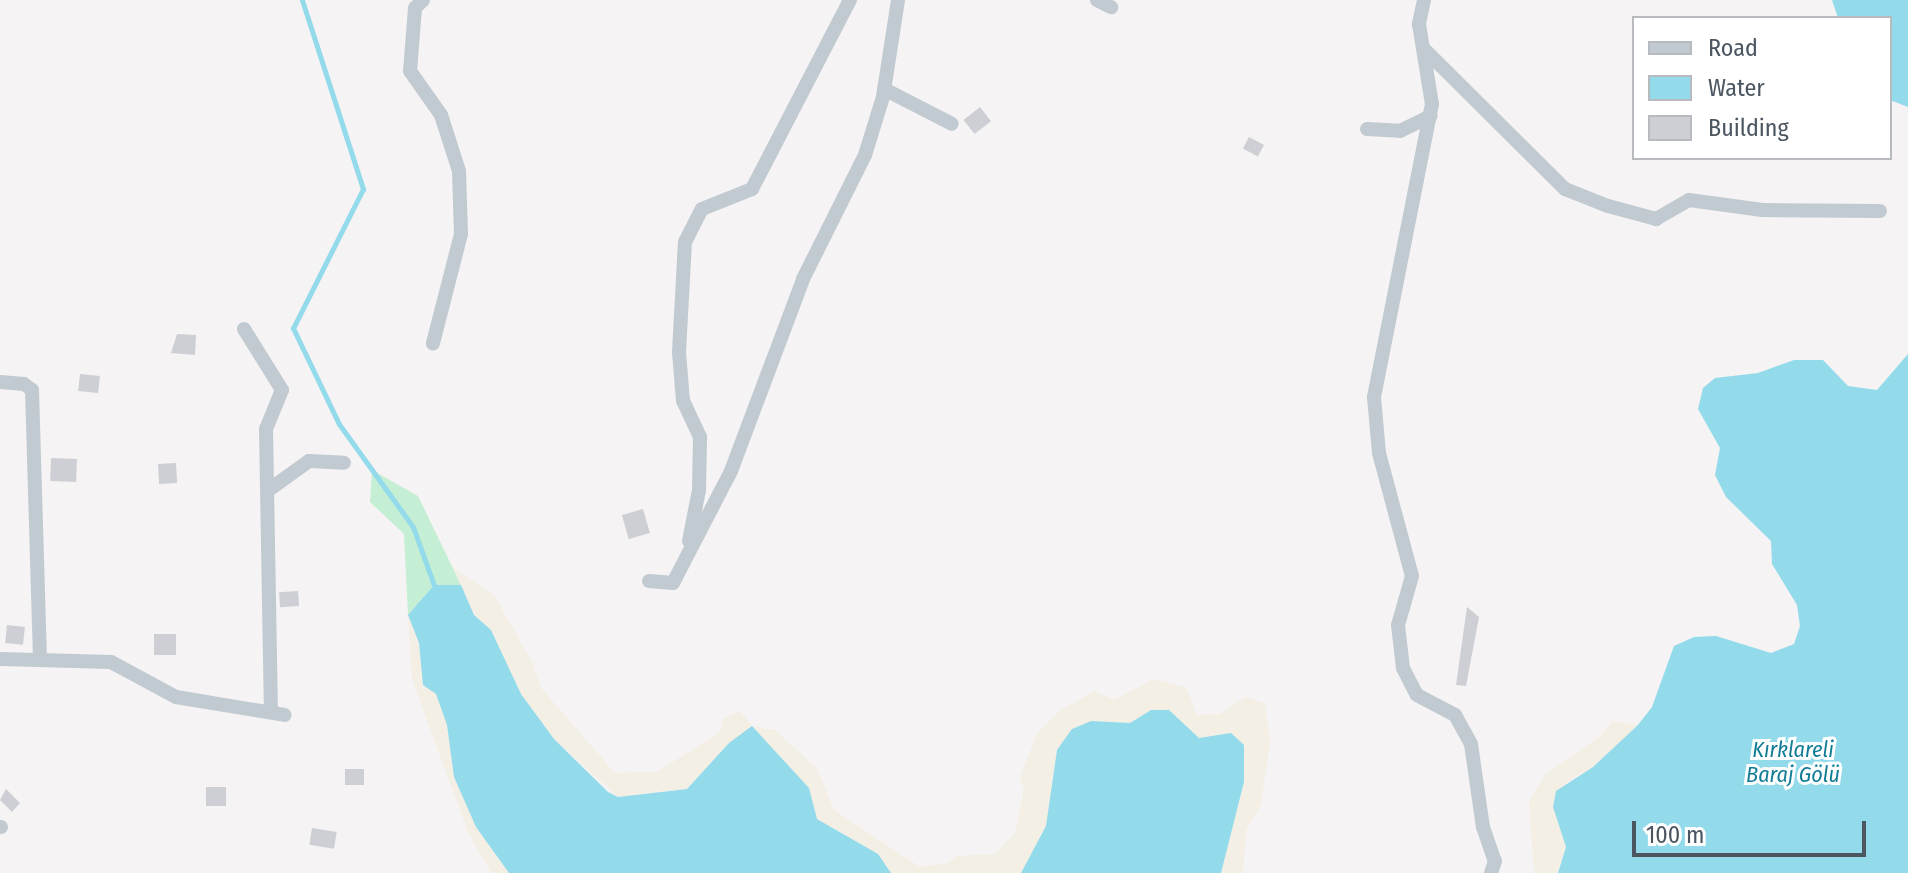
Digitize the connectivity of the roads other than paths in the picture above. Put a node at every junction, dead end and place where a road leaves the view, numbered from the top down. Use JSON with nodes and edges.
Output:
{"nodes":[{"id":1,"x":423,"y":0,"type":"edge"},
{"id":2,"x":850,"y":0,"type":"edge"},
{"id":3,"x":898,"y":0,"type":"edge"},
{"id":4,"x":1424,"y":0,"type":"edge"},
{"id":5,"x":1424,"y":49,"type":"junction"},
{"id":6,"x":884,"y":89,"type":"junction"},
{"id":7,"x":1431,"y":116,"type":"junction"},
{"id":8,"x":952,"y":124,"type":"dead end"},
{"id":9,"x":1367,"y":129,"type":"dead end"},
{"id":10,"x":1880,"y":211,"type":"dead end"},
{"id":11,"x":244,"y":329,"type":"dead end"},
{"id":12,"x":433,"y":343,"type":"dead end"},
{"id":13,"x":0,"y":382,"type":"edge"},
{"id":14,"x":344,"y":463,"type":"dead end"},
{"id":15,"x":270,"y":489,"type":"junction"},
{"id":16,"x":686,"y":559,"type":"junction"},
{"id":17,"x":649,"y":581,"type":"dead end"},
{"id":18,"x":40,"y":657,"type":"junction"},
{"id":19,"x":0,"y":659,"type":"edge"},
{"id":20,"x":1491,"y":873,"type":"edge"}],
"edges":[{"from":1,"to":12,"type":"street"},
{"from":2,"to":16,"type":"street"},
{"from":3,"to":6,"type":"street"},
{"from":4,"to":5,"type":"street"},
{"from":5,"to":7,"type":"street"},
{"from":5,"to":10,"type":"street"},
{"from":6,"to":8,"type":"street"},
{"from":6,"to":16,"type":"street"},
{"from":7,"to":9,"type":"street"},
{"from":7,"to":20,"type":"street"},
{"from":11,"to":15,"type":"street"},
{"from":13,"to":18,"type":"street"},
{"from":14,"to":15,"type":"street"},
{"from":15,"to":18,"type":"street"},
{"from":16,"to":17,"type":"street"},
{"from":18,"to":19,"type":"street"}]}
